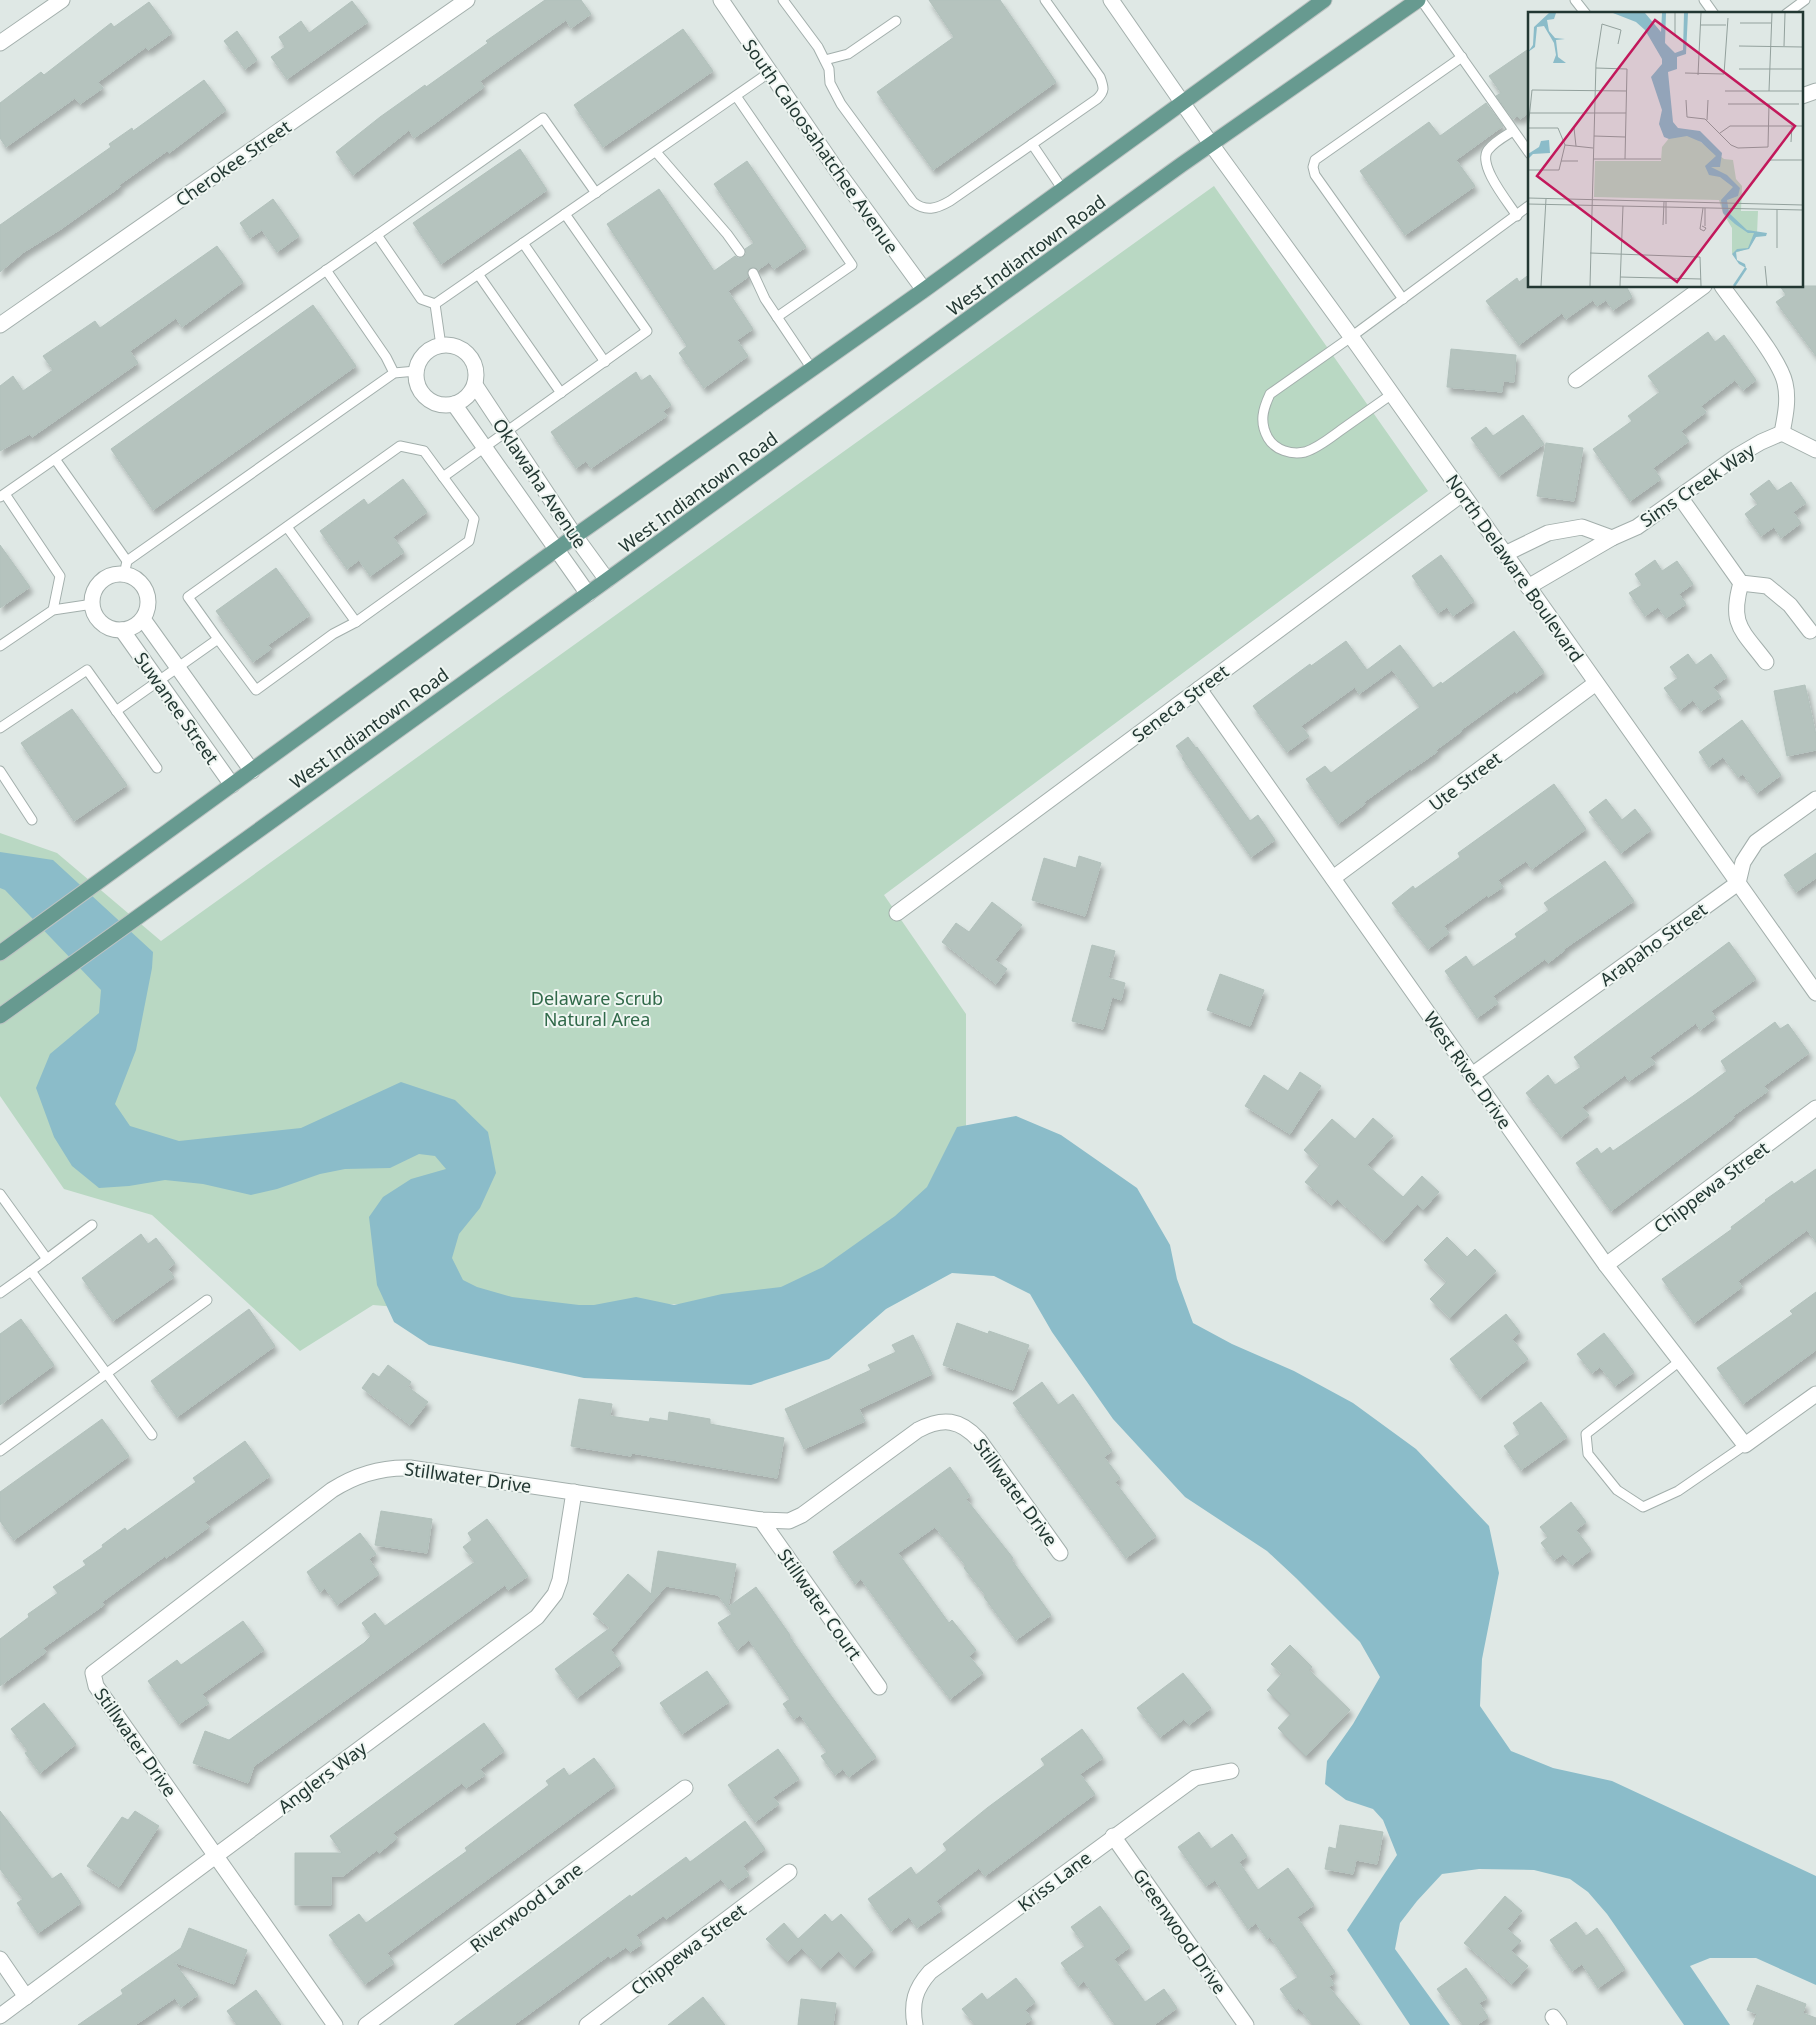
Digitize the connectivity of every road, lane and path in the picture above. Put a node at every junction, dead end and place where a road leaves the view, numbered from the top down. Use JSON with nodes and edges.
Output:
{"nodes":[{"id":1,"x":62,"y":0,"type":"edge"},
{"id":2,"x":466,"y":0,"type":"edge"},
{"id":3,"x":721,"y":0,"type":"edge"},
{"id":4,"x":783,"y":0,"type":"edge"},
{"id":5,"x":1045,"y":0,"type":"edge"},
{"id":6,"x":1111,"y":0,"type":"edge"},
{"id":7,"x":1324,"y":0,"type":"edge"},
{"id":8,"x":1419,"y":0,"type":"edge"},
{"id":9,"x":1575,"y":0,"type":"edge"},
{"id":10,"x":1704,"y":0,"type":"edge"},
{"id":11,"x":1805,"y":0,"type":"edge"},
{"id":12,"x":1584,"y":12,"type":"edge"},
{"id":13,"x":1713,"y":12,"type":"edge"},
{"id":14,"x":1789,"y":12,"type":"edge"},
{"id":15,"x":896,"y":21,"type":"dead end"},
{"id":16,"x":0,"y":43,"type":"edge"},
{"id":17,"x":1462,"y":58,"type":"junction"},
{"id":18,"x":825,"y":60,"type":"junction"},
{"id":19,"x":770,"y":72,"type":"junction"},
{"id":20,"x":1816,"y":91,"type":"edge"},
{"id":21,"x":1804,"y":95,"type":"edge"},
{"id":22,"x":736,"y":96,"type":"junction"},
{"id":23,"x":1183,"y":104,"type":"junction"},
{"id":24,"x":1514,"y":131,"type":"junction"},
{"id":25,"x":1032,"y":144,"type":"junction"},
{"id":26,"x":1211,"y":144,"type":"junction"},
{"id":27,"x":1528,"y":151,"type":"edge"},
{"id":28,"x":656,"y":152,"type":"junction"},
{"id":29,"x":1063,"y":190,"type":"junction"},
{"id":30,"x":596,"y":193,"type":"junction"},
{"id":31,"x":1528,"y":207,"type":"edge"},
{"id":32,"x":565,"y":214,"type":"junction"},
{"id":33,"x":1517,"y":216,"type":"junction"},
{"id":34,"x":377,"y":235,"type":"junction"},
{"id":35,"x":523,"y":243,"type":"junction"},
{"id":36,"x":740,"y":252,"type":"dead end"},
{"id":37,"x":326,"y":270,"type":"junction"},
{"id":38,"x":478,"y":274,"type":"junction"},
{"id":39,"x":753,"y":274,"type":"dead end"},
{"id":40,"x":1701,"y":288,"type":"edge"},
{"id":41,"x":1723,"y":288,"type":"edge"},
{"id":42,"x":924,"y":290,"type":"junction"},
{"id":43,"x":1403,"y":299,"type":"junction"},
{"id":44,"x":436,"y":304,"type":"junction"},
{"id":45,"x":777,"y":317,"type":"junction"},
{"id":46,"x":0,"y":325,"type":"edge"},
{"id":47,"x":1351,"y":337,"type":"junction"},
{"id":48,"x":441,"y":346,"type":"junction"},
{"id":49,"x":605,"y":362,"type":"junction"},
{"id":50,"x":812,"y":369,"type":"junction"},
{"id":51,"x":416,"y":371,"type":"junction"},
{"id":52,"x":394,"y":373,"type":"junction"},
{"id":53,"x":1576,"y":380,"type":"dead end"},
{"id":54,"x":474,"y":385,"type":"junction"},
{"id":55,"x":560,"y":393,"type":"junction"},
{"id":56,"x":1392,"y":394,"type":"junction"},
{"id":57,"x":454,"y":404,"type":"junction"},
{"id":58,"x":506,"y":432,"type":"junction"},
{"id":59,"x":1782,"y":433,"type":"junction"},
{"id":60,"x":485,"y":448,"type":"junction"},
{"id":61,"x":1816,"y":450,"type":"edge"},
{"id":62,"x":55,"y":459,"type":"junction"},
{"id":63,"x":443,"y":477,"type":"junction"},
{"id":64,"x":1462,"y":494,"type":"junction"},
{"id":65,"x":2,"y":496,"type":"edge"},
{"id":66,"x":1680,"y":496,"type":"junction"},
{"id":67,"x":287,"y":526,"type":"junction"},
{"id":68,"x":575,"y":536,"type":"junction"},
{"id":69,"x":1612,"y":538,"type":"junction"},
{"id":70,"x":557,"y":549,"type":"junction"},
{"id":71,"x":1505,"y":554,"type":"junction"},
{"id":72,"x":126,"y":568,"type":"junction"},
{"id":73,"x":607,"y":580,"type":"junction"},
{"id":74,"x":1742,"y":583,"type":"junction"},
{"id":75,"x":1528,"y":587,"type":"junction"},
{"id":76,"x":588,"y":594,"type":"junction"},
{"id":77,"x":93,"y":604,"type":"junction"},
{"id":78,"x":53,"y":610,"type":"junction"},
{"id":79,"x":143,"y":619,"type":"junction"},
{"id":80,"x":356,"y":622,"type":"junction"},
{"id":81,"x":122,"y":630,"type":"junction"},
{"id":82,"x":1810,"y":631,"type":"dead end"},
{"id":83,"x":218,"y":639,"type":"junction"},
{"id":84,"x":0,"y":646,"type":"edge"},
{"id":85,"x":1766,"y":662,"type":"dead end"},
{"id":86,"x":178,"y":668,"type":"junction"},
{"id":87,"x":158,"y":681,"type":"junction"},
{"id":88,"x":1596,"y":683,"type":"junction"},
{"id":89,"x":1199,"y":689,"type":"junction"},
{"id":90,"x":116,"y":710,"type":"junction"},
{"id":91,"x":0,"y":728,"type":"edge"},
{"id":92,"x":157,"y":768,"type":"dead end"},
{"id":93,"x":252,"y":770,"type":"junction"},
{"id":94,"x":0,"y":771,"type":"edge"},
{"id":95,"x":232,"y":785,"type":"junction"},
{"id":96,"x":1816,"y":799,"type":"edge"},
{"id":97,"x":32,"y":820,"type":"dead end"},
{"id":98,"x":1333,"y":878,"type":"junction"},
{"id":99,"x":1738,"y":883,"type":"junction"},
{"id":100,"x":897,"y":913,"type":"dead end"},
{"id":101,"x":0,"y":953,"type":"edge"},
{"id":102,"x":1816,"y":993,"type":"edge"},
{"id":103,"x":0,"y":1016,"type":"edge"},
{"id":104,"x":1472,"y":1075,"type":"junction"},
{"id":105,"x":1816,"y":1108,"type":"edge"},
{"id":106,"x":0,"y":1194,"type":"edge"},
{"id":107,"x":92,"y":1225,"type":"dead end"},
{"id":108,"x":47,"y":1259,"type":"junction"},
{"id":109,"x":1606,"y":1265,"type":"junction"},
{"id":110,"x":31,"y":1271,"type":"junction"},
{"id":111,"x":0,"y":1292,"type":"edge"},
{"id":112,"x":207,"y":1300,"type":"dead end"},
{"id":113,"x":1680,"y":1361,"type":"junction"},
{"id":114,"x":106,"y":1374,"type":"junction"},
{"id":115,"x":1816,"y":1394,"type":"edge"},
{"id":116,"x":152,"y":1435,"type":"dead end"},
{"id":117,"x":1745,"y":1445,"type":"junction"},
{"id":118,"x":0,"y":1451,"type":"edge"},
{"id":119,"x":574,"y":1492,"type":"junction"},
{"id":120,"x":761,"y":1520,"type":"junction"},
{"id":121,"x":1060,"y":1554,"type":"dead end"},
{"id":122,"x":879,"y":1687,"type":"dead end"},
{"id":123,"x":1231,"y":1771,"type":"dead end"},
{"id":124,"x":685,"y":1788,"type":"dead end"},
{"id":125,"x":1113,"y":1836,"type":"junction"},
{"id":126,"x":216,"y":1856,"type":"junction"},
{"id":127,"x":789,"y":1872,"type":"dead end"},
{"id":128,"x":0,"y":1959,"type":"edge"},
{"id":129,"x":26,"y":1997,"type":"junction"},
{"id":130,"x":0,"y":2016,"type":"edge"},
{"id":131,"x":335,"y":2025,"type":"edge"},
{"id":132,"x":366,"y":2025,"type":"edge"},
{"id":133,"x":587,"y":2025,"type":"edge"},
{"id":134,"x":915,"y":2025,"type":"edge"},
{"id":135,"x":1246,"y":2025,"type":"edge"}],
"edges":[{"from":1,"to":16,"type":"street"},
{"from":2,"to":46,"type":"street","name":"Cherokee Street"},
{"from":3,"to":19,"type":"street","name":"South Caloosahatchee Avenue"},
{"from":4,"to":18,"type":"lane"},
{"from":5,"to":25,"type":"lane"},
{"from":6,"to":23,"type":"street","name":"North Delaware Boulevard"},
{"from":7,"to":23,"type":"main road","name":"West Indiantown Road"},
{"from":8,"to":17,"type":"lane"},
{"from":8,"to":26,"type":"main road","name":"West Indiantown Road"},
{"from":9,"to":12,"type":"lane"},
{"from":10,"to":13,"type":"lane"},
{"from":11,"to":14,"type":"lane"},
{"from":15,"to":18,"type":"lane"},
{"from":17,"to":24,"type":"lane"},
{"from":17,"to":43,"type":"lane"},
{"from":18,"to":25,"type":"lane"},
{"from":19,"to":22,"type":"lane"},
{"from":19,"to":42,"type":"street","name":"South Caloosahatchee Avenue"},
{"from":20,"to":21,"type":"street"},
{"from":22,"to":28,"type":"lane"},
{"from":22,"to":45,"type":"lane"},
{"from":23,"to":26,"type":"street","name":"North Delaware Boulevard"},
{"from":23,"to":29,"type":"main road","name":"West Indiantown Road"},
{"from":24,"to":27,"type":"lane"},
{"from":24,"to":33,"type":"lane"},
{"from":25,"to":29,"type":"lane"},
{"from":26,"to":47,"type":"street","name":"North Delaware Boulevard"},
{"from":26,"to":73,"type":"main road","name":"West Indiantown Road"},
{"from":28,"to":30,"type":"lane"},
{"from":28,"to":36,"type":"lane"},
{"from":29,"to":42,"type":"main road","name":"West Indiantown Road"},
{"from":30,"to":32,"type":"lane"},
{"from":30,"to":34,"type":"lane"},
{"from":31,"to":33,"type":"lane"},
{"from":32,"to":35,"type":"lane"},
{"from":32,"to":49,"type":"lane"},
{"from":33,"to":43,"type":"lane"},
{"from":34,"to":37,"type":"lane"},
{"from":34,"to":44,"type":"lane"},
{"from":35,"to":38,"type":"lane"},
{"from":35,"to":49,"type":"lane"},
{"from":37,"to":52,"type":"lane"},
{"from":37,"to":62,"type":"lane"},
{"from":38,"to":44,"type":"lane"},
{"from":38,"to":55,"type":"lane"},
{"from":39,"to":45,"type":"lane"},
{"from":40,"to":53,"type":"street"},
{"from":41,"to":59,"type":"street"},
{"from":42,"to":50,"type":"main road","name":"West Indiantown Road"},
{"from":43,"to":47,"type":"lane"},
{"from":44,"to":48,"type":"lane"},
{"from":45,"to":50,"type":"lane"},
{"from":47,"to":56,"type":"street","name":"North Delaware Boulevard"},
{"from":47,"to":56,"type":"lane"},
{"from":48,"to":51,"type":"street"},
{"from":48,"to":54,"type":"street","name":"Oklawaha Avenue"},
{"from":49,"to":55,"type":"lane"},
{"from":50,"to":68,"type":"main road","name":"West Indiantown Road"},
{"from":51,"to":52,"type":"lane"},
{"from":51,"to":57,"type":"street"},
{"from":52,"to":72,"type":"lane"},
{"from":54,"to":57,"type":"street"},
{"from":54,"to":58,"type":"street","name":"Oklawaha Avenue"},
{"from":55,"to":58,"type":"lane"},
{"from":56,"to":64,"type":"street","name":"North Delaware Boulevard"},
{"from":57,"to":60,"type":"street","name":"Oklawaha Avenue"},
{"from":58,"to":60,"type":"lane"},
{"from":58,"to":68,"type":"street","name":"Oklawaha Avenue"},
{"from":59,"to":61,"type":"street"},
{"from":59,"to":66,"type":"street","name":"Sims Creek Way"},
{"from":60,"to":63,"type":"lane"},
{"from":60,"to":70,"type":"street","name":"Oklawaha Avenue"},
{"from":62,"to":65,"type":"lane"},
{"from":62,"to":72,"type":"lane"},
{"from":63,"to":67,"type":"lane"},
{"from":63,"to":80,"type":"lane"},
{"from":64,"to":71,"type":"street","name":"North Delaware Boulevard"},
{"from":64,"to":89,"type":"street","name":"Seneca Street"},
{"from":65,"to":78,"type":"lane"},
{"from":66,"to":69,"type":"street","name":"Sims Creek Way"},
{"from":66,"to":74,"type":"street"},
{"from":67,"to":80,"type":"lane"},
{"from":67,"to":83,"type":"lane"},
{"from":68,"to":70,"type":"main road","name":"West Indiantown Road"},
{"from":68,"to":73,"type":"street","name":"Oklawaha Avenue"},
{"from":69,"to":71,"type":"street"},
{"from":69,"to":75,"type":"street","name":"Sims Creek Way"},
{"from":70,"to":76,"type":"street","name":"Oklawaha Avenue"},
{"from":70,"to":93,"type":"main road","name":"West Indiantown Road"},
{"from":71,"to":75,"type":"street","name":"North Delaware Boulevard"},
{"from":72,"to":77,"type":"street"},
{"from":72,"to":79,"type":"street"},
{"from":73,"to":76,"type":"main road","name":"West Indiantown Road"},
{"from":74,"to":82,"type":"street"},
{"from":74,"to":85,"type":"street"},
{"from":75,"to":88,"type":"street","name":"North Delaware Boulevard"},
{"from":76,"to":103,"type":"main road","name":"West Indiantown Road"},
{"from":77,"to":78,"type":"lane"},
{"from":77,"to":81,"type":"street"},
{"from":78,"to":84,"type":"lane"},
{"from":79,"to":81,"type":"street","name":"Suwanee Street"},
{"from":79,"to":86,"type":"street","name":"Suwanee Street"},
{"from":80,"to":83,"type":"lane"},
{"from":81,"to":87,"type":"street","name":"Suwanee Street"},
{"from":83,"to":86,"type":"lane"},
{"from":86,"to":87,"type":"lane"},
{"from":86,"to":93,"type":"street","name":"Suwanee Street"},
{"from":87,"to":90,"type":"lane"},
{"from":87,"to":95,"type":"street","name":"Suwanee Street"},
{"from":88,"to":98,"type":"street","name":"Ute Street"},
{"from":88,"to":99,"type":"street","name":"North Delaware Boulevard"},
{"from":89,"to":98,"type":"street","name":"West River Drive"},
{"from":89,"to":100,"type":"street","name":"Seneca Street"},
{"from":90,"to":91,"type":"lane"},
{"from":90,"to":92,"type":"lane"},
{"from":93,"to":95,"type":"main road","name":"West Indiantown Road"},
{"from":94,"to":97,"type":"lane"},
{"from":95,"to":101,"type":"main road","name":"West Indiantown Road"},
{"from":96,"to":99,"type":"street"},
{"from":98,"to":104,"type":"street","name":"West River Drive"},
{"from":99,"to":102,"type":"street","name":"North Delaware Boulevard"},
{"from":99,"to":104,"type":"street","name":"Arapaho Street"},
{"from":104,"to":109,"type":"street","name":"West River Drive"},
{"from":105,"to":109,"type":"street","name":"Chippewa Street"},
{"from":106,"to":108,"type":"lane"},
{"from":107,"to":108,"type":"lane"},
{"from":108,"to":110,"type":"lane"},
{"from":109,"to":113,"type":"street","name":"West River Drive"},
{"from":110,"to":111,"type":"lane"},
{"from":110,"to":114,"type":"lane"},
{"from":112,"to":114,"type":"lane"},
{"from":113,"to":117,"type":"street","name":"West River Drive"},
{"from":113,"to":117,"type":"lane"},
{"from":114,"to":116,"type":"lane"},
{"from":114,"to":118,"type":"lane"},
{"from":115,"to":117,"type":"street"},
{"from":119,"to":120,"type":"street","name":"Stillwater Drive"},
{"from":119,"to":126,"type":"street","name":"Anglers Way"},
{"from":119,"to":126,"type":"street","name":"Stillwater Drive"},
{"from":120,"to":121,"type":"street","name":"Stillwater Drive"},
{"from":120,"to":122,"type":"street","name":"Stillwater Court"},
{"from":123,"to":125,"type":"street","name":"Kriss Lane"},
{"from":124,"to":132,"type":"street","name":"Riverwood Lane"},
{"from":125,"to":134,"type":"street","name":"Kriss Lane"},
{"from":125,"to":135,"type":"street","name":"Greenwood Drive"},
{"from":126,"to":129,"type":"street","name":"Anglers Way"},
{"from":126,"to":131,"type":"street","name":"Stillwater Drive"},
{"from":127,"to":133,"type":"street","name":"Chippewa Street"},
{"from":128,"to":129,"type":"street"},
{"from":129,"to":130,"type":"street","name":"Anglers Way"}]}
